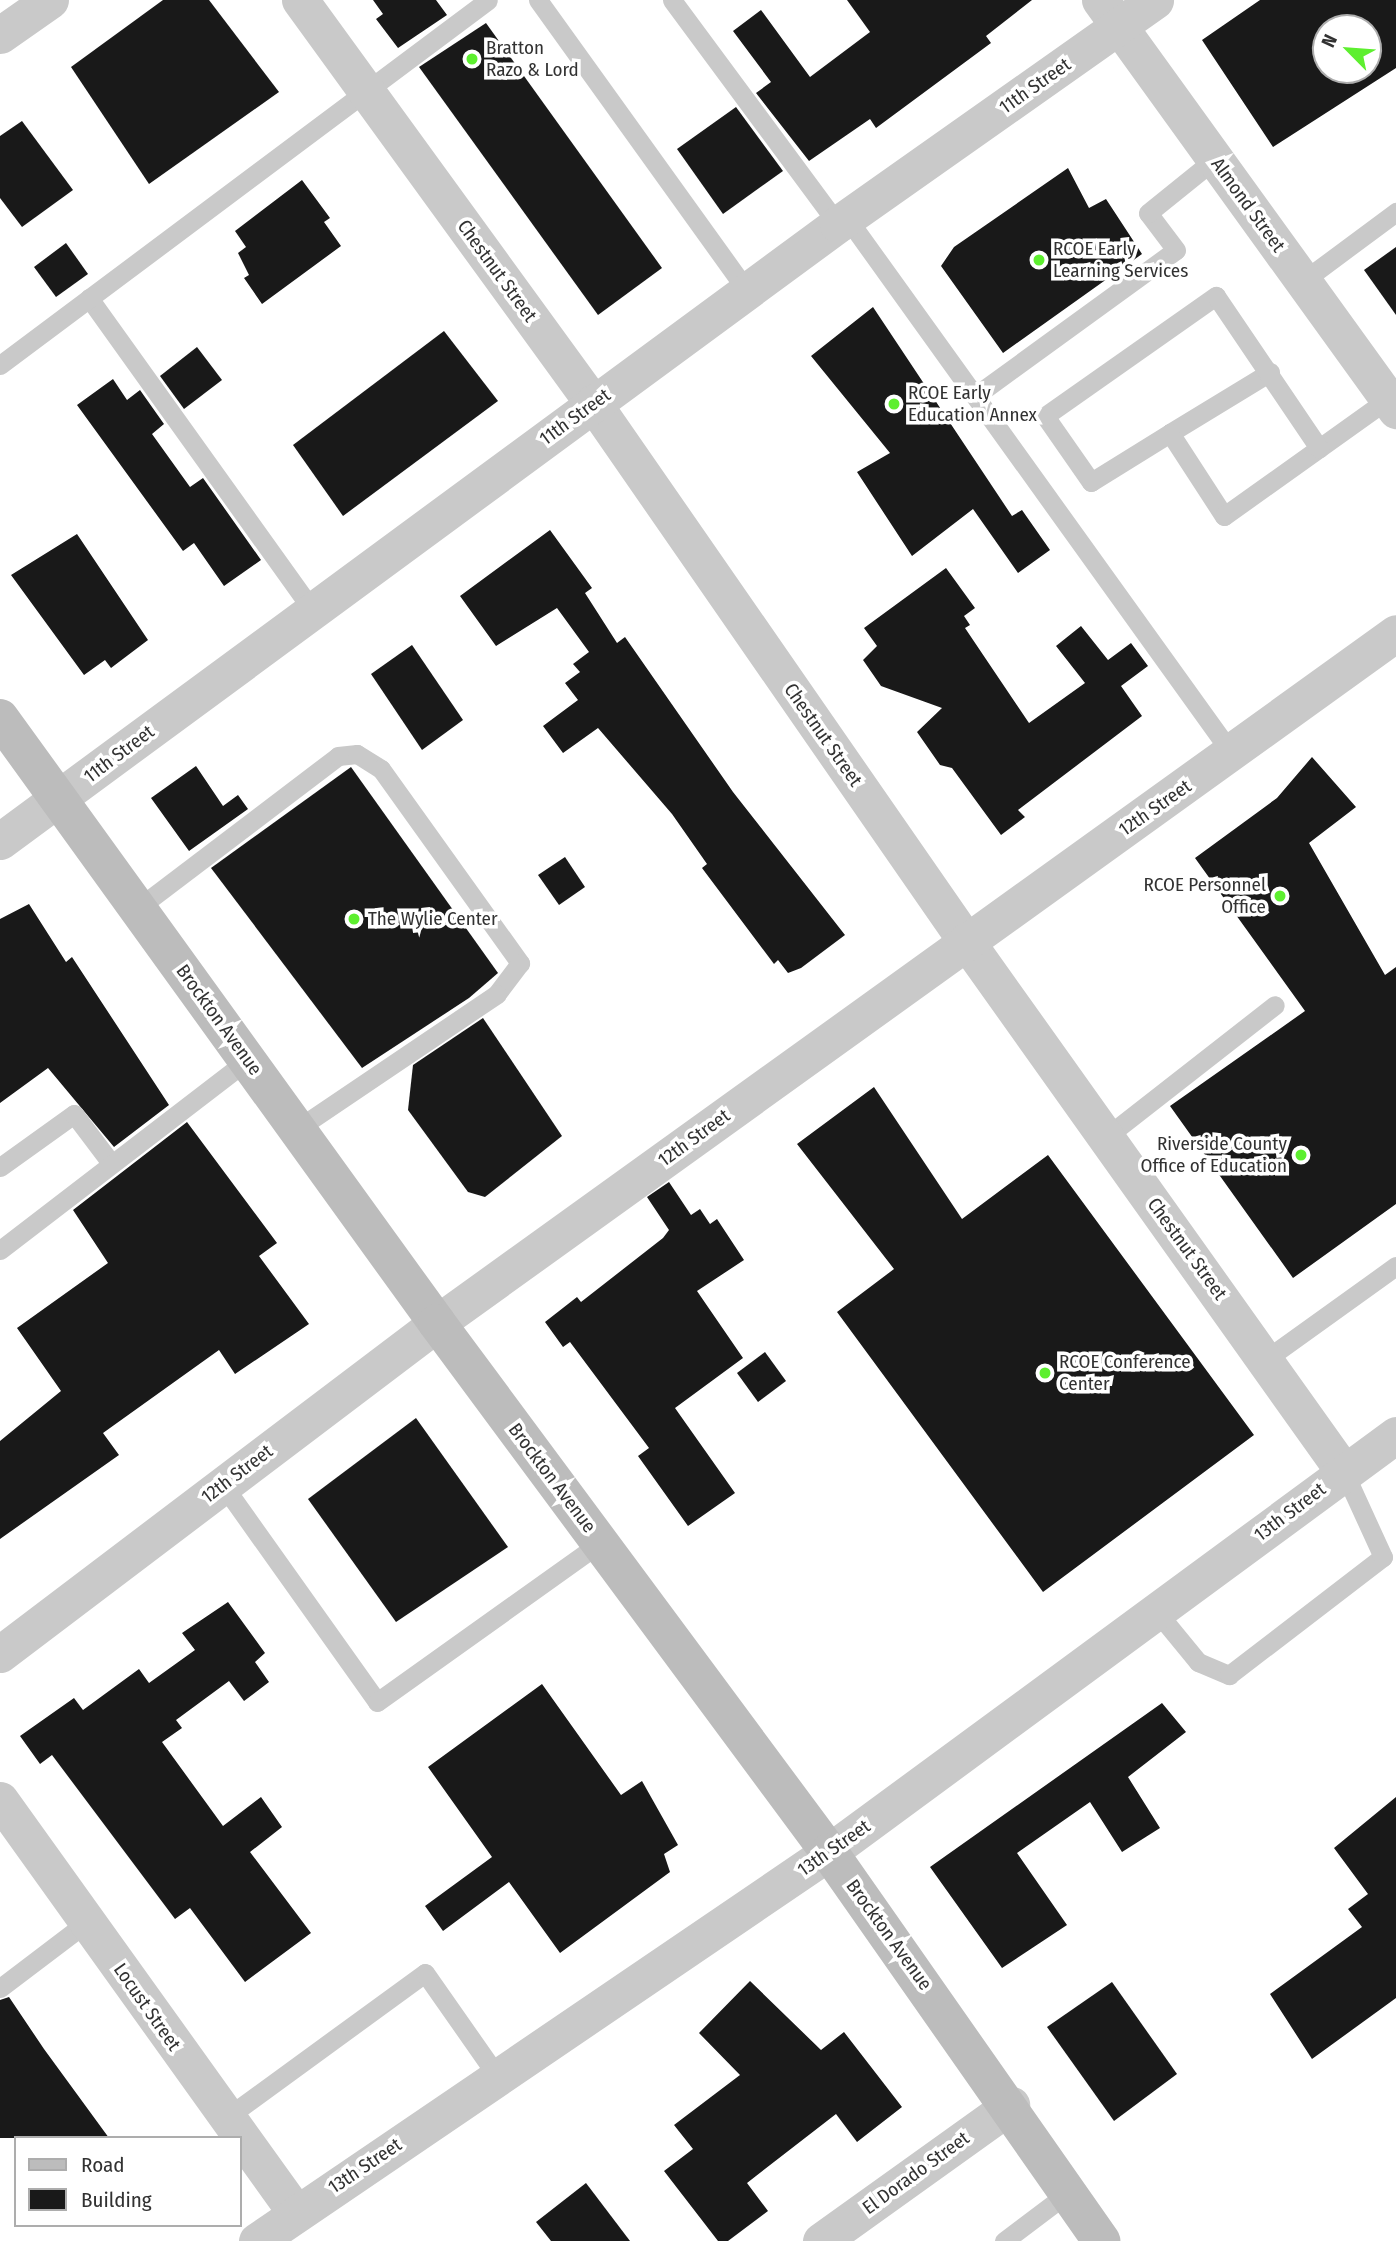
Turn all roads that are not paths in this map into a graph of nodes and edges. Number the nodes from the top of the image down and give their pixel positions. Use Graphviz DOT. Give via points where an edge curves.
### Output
graph roads {
  1 [pos="50,0"];
  2 [pos="300,0"];
  3 [pos="488,0"];
  4 [pos="538,0"];
  5 [pos="672,0"];
  6 [pos="1155,0"];
  7 [pos="1110,13"];
  8 [pos="0,35"];
  9 [pos="366,92"];
  10 [pos="1215,159"];
  11 [pos="1396,212"];
  12 [pos="842,221"];
  13 [pos="1303,281"];
  14 [pos="747,291"];
  15 [pos="89,298"];
  16 [pos="0,365"];
  17 [pos="1270,372"];
  18 [pos="975,396"];
  19 [pos="593,403"];
  20 [pos="1392,405"];
  21 [pos="1170,433"];
  22 [pos="1319,448"];
  23 [pos="313,611"];
  24 [pos="1396,633"];
  25 [pos="0,718"];
  26 [pos="1232,754"];
  27 [pos="59,798"];
  28 [pos="0,841"];
  29 [pos="138,908"];
  30 [pos="966,941"];
  31 [pos="1275,1005"];
  32 [pos="248,1060"];
  33 [pos="298,1129"];
  34 [pos="1106,1137"];
  35 [pos="111,1163"];
  36 [pos="0,1167"];
  37 [pos="0,1250"];
  38 [pos="1396,1266"];
  39 [pos="437,1323"];
  40 [pos="1265,1360"];
  41 [pos="1396,1435"];
  42 [pos="1344,1472"];
  43 [pos="223,1485"];
  44 [pos="600,1543"];
  45 [pos="1157,1612"];
  46 [pos="0,1654"];
  47 [pos="0,1800"];
  48 [pos="829,1852"];
  49 [pos="87,1922"];
  50 [pos="0,1988"];
  51 [pos="498,2076"];
  52 [pos="1011,2105"];
  53 [pos="226,2118"];
  54 [pos="239,2136"];
  55 [pos="242,2140"];
  56 [pos="1069,2192"];
  57 [pos="296,2213"];
  58 [pos="257,2241"];
  59 [pos="821,2241"];
  60 [pos="1004,2241"];
  61 [pos="1101,2241"];
  1 -- 8 [label="street"];
  2 -- 9 [label="street, Chestnut Street"];
  3 -- 9 [label="lane"];
  4 -- 14 [label="lane"];
  5 -- 12 [label="lane"];
  6 -- 7 [label="street, 11th Street"];
  7 -- 10 [label="street, Almond Street"];
  7 -- 12 [label="street, 11th Street"];
  9 -- 15 [label="lane"];
  9 -- 19 [label="street, Chestnut Street"];
  10 -- 13 [label="street, Almond Street"];
  10 -- 18 [label="lane" via="1148,213 1176,250"];
  11 -- 13 [label="lane"];
  12 -- 14 [label="street, 11th Street"];
  12 -- 18 [label="lane"];
  13 -- 20 [label="street, Almond Street"];
  14 -- 19 [label="street, 11th Street"];
  15 -- 16 [label="lane"];
  15 -- 23 [label="lane"];
  17 -- 21 [label="lane"];
  17 -- 21 [label="lane" via="1216,296 1045,416 1091,482"];
  17 -- 22 [label="lane"];
  18 -- 26 [label="lane"];
  19 -- 23 [label="street, 11th Street"];
  19 -- 30 [label="street, Chestnut Street"];
  20 -- 22 [label="lane"];
  21 -- 22 [label="lane" via="1224,516"];
  23 -- 27 [label="street, 11th Street"];
  24 -- 26 [label="street, 12th Street"];
  25 -- 27 [label="main road, Brockton Avenue"];
  26 -- 30 [label="street, 12th Street"];
  27 -- 28 [label="street, 11th Street"];
  27 -- 29 [label="main road, Brockton Avenue"];
  29 -- 32 [label="main road, Brockton Avenue"];
  29 -- 33 [label="lane" via="338,756 357,754 389,780 520,963 497,994"];
  30 -- 34 [label="street, Chestnut Street"];
  30 -- 39 [label="street, 12th Street"];
  31 -- 34 [label="lane"];
  32 -- 33 [label="main road, Brockton Avenue"];
  32 -- 35 [label="lane"];
  33 -- 39 [label="main road, Brockton Avenue"];
  34 -- 40 [label="street, Chestnut Street"];
  35 -- 36 [label="lane" via="74,1114"];
  35 -- 37 [label="lane"];
  38 -- 40 [label="lane"];
  39 -- 43 [label="street, 12th Street"];
  39 -- 44 [label="main road, Brockton Avenue"];
  40 -- 42 [label="street, Chestnut Street"];
  41 -- 42 [label="street, 13th Street"];
  42 -- 45 [label="street, 13th Street"];
  42 -- 45 [label="lane" via="1382,1558 1229,1675 1198,1662"];
  43 -- 44 [label="lane" via="377,1702"];
  43 -- 46 [label="street, 12th Street"];
  44 -- 48 [label="main road, Brockton Avenue"];
  45 -- 48 [label="street, 13th Street"];
  47 -- 49 [label="street, Locust Street"];
  48 -- 51 [label="street, 13th Street"];
  48 -- 52 [label="main road, Brockton Avenue"];
  49 -- 50 [label="lane"];
  49 -- 53 [label="street, Locust Street"];
  51 -- 53 [label="lane" via="425,1973"];
  51 -- 57 [label="street, 13th Street"];
  52 -- 56 [label="main road, Brockton Avenue"];
  52 -- 59 [label="street, El Dorado Street"];
  53 -- 54 [label="street, Locust Street"];
  55 -- 57 [label="street, Locust Street"];
  56 -- 60 [label="lane"];
  56 -- 61 [label="main road, Brockton Avenue"];
  57 -- 58 [label="street, 13th Street"];
}
